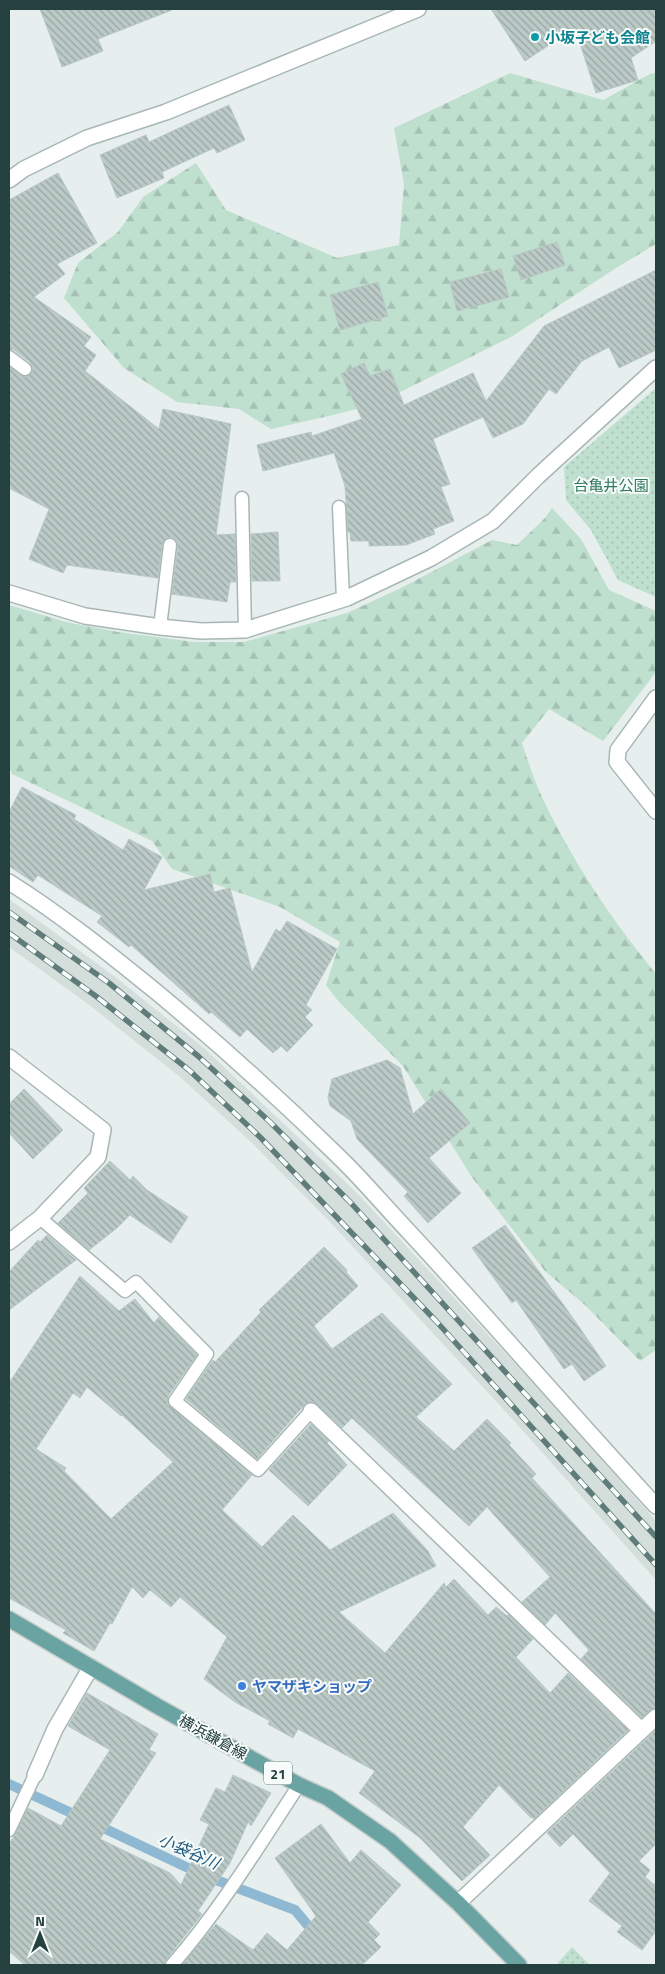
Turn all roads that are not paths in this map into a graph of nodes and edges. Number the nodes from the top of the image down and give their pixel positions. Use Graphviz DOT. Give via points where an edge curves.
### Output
graph roads {
  1 [pos="418,9"];
  2 [pos="9,180"];
  3 [pos="9,357"];
  4 [pos="656,368"];
  5 [pos="25,369"];
  6 [pos="242,498"];
  7 [pos="339,507"];
  8 [pos="170,545"];
  9 [pos="9,593"];
  10 [pos="343,599"];
  11 [pos="160,627"];
  12 [pos="245,630"];
  13 [pos="656,698"];
  14 [pos="656,811"];
  15 [pos="9,882"];
  16 [pos="9,1058"];
  17 [pos="40,1218"];
  18 [pos="9,1242"];
  19 [pos="311,1411"];
  20 [pos="656,1506"];
  21 [pos="9,1620"];
  22 [pos="90,1667"];
  23 [pos="656,1717"];
  24 [pos="641,1730"];
  25 [pos="35,1775"];
  26 [pos="299,1785"];
  27 [pos="9,1830"];
  28 [pos="458,1904"];
  29 [pos="172,1965"];
  30 [pos="520,1965"];
  1 -- 2 [label="street" via="166,112 87,138 24,169"];
  3 -- 5 [label="lane"];
  4 -- 10 [label="street" via="493,521 431,558"];
  6 -- 12 [label="lane"];
  7 -- 10 [label="lane"];
  8 -- 11 [label="lane"];
  9 -- 11 [label="street" via="85,616"];
  10 -- 12 [label="street"];
  11 -- 12 [label="street" via="201,631"];
  13 -- 14 [label="street" via="618,750 617,762"];
  15 -- 20 [label="street" via="115,958 188,1018 340,1158"];
  16 -- 17 [label="street" via="103,1130 98,1157"];
  17 -- 18 [label="street"];
  17 -- 19 [label="lane" via="125,1291 136,1282 207,1354 175,1401 258,1470"];
  19 -- 24 [label="street"];
  21 -- 22 [label="main road, 横浜鎌倉線 / 21"];
  22 -- 25 [label="street" via="55,1729"];
  22 -- 26 [label="main road, 横浜鎌倉線 / 21"];
  23 -- 24 [label="street"];
  24 -- 28 [label="street"];
  25 -- 27 [label="lane"];
  26 -- 28 [label="main road, 横浜鎌倉線 / 21" via="328,1798 390,1840"];
  26 -- 29 [label="lane" via="224,1898"];
  28 -- 30 [label="main road, 横浜鎌倉線 / 21"];
}
